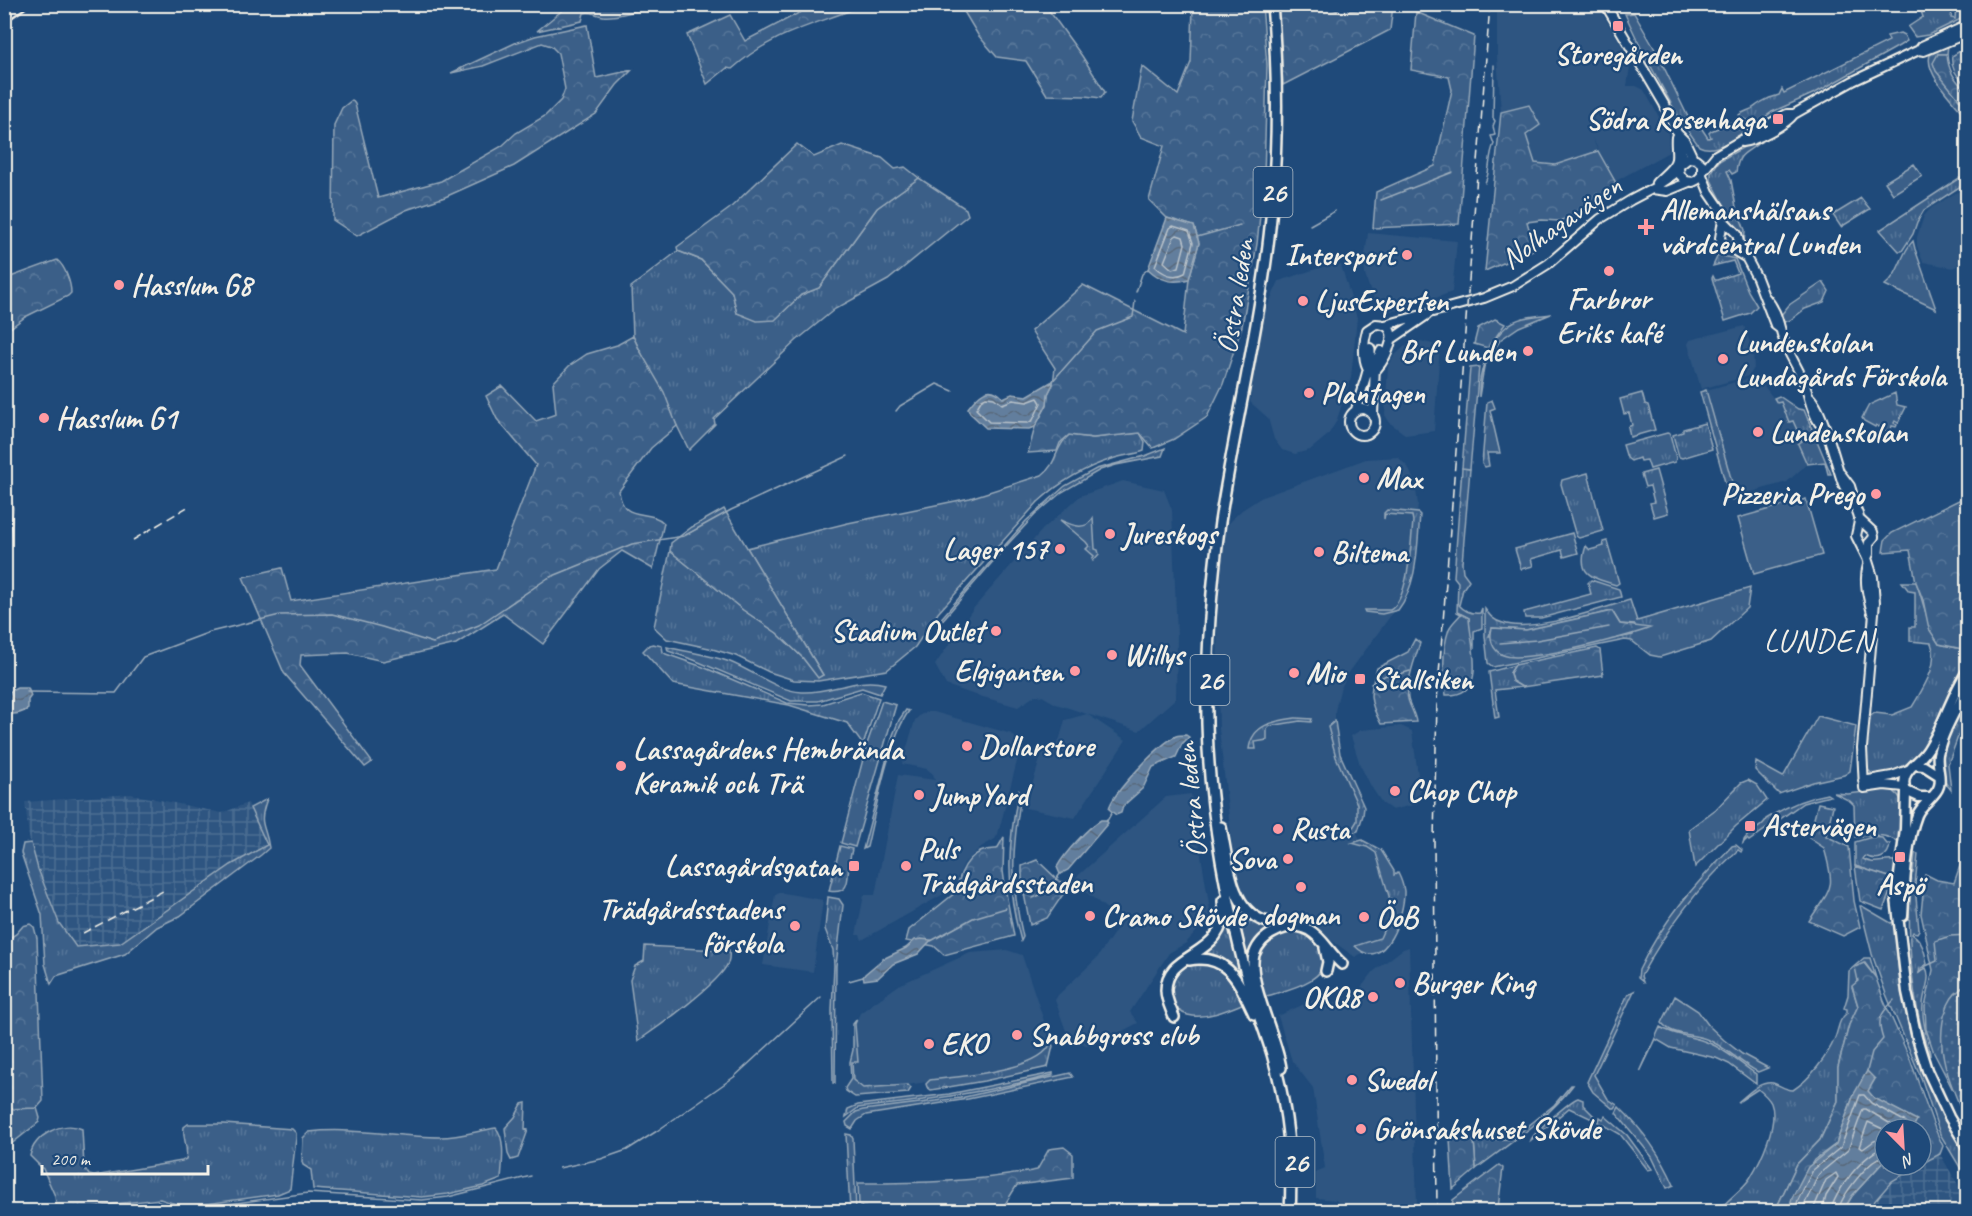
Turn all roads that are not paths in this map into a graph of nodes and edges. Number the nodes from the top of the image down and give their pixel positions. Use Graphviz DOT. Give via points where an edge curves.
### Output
graph roads {
  1 [pos="21,4"];
  2 [pos="1272,4"];
  3 [pos="1605,4"];
  4 [pos="4,16"];
  5 [pos="1968,25"];
  6 [pos="1968,33"];
  7 [pos="1919,50"];
  8 [pos="1677,133"];
  9 [pos="1716,155"];
  10 [pos="1694,158"];
  11 [pos="1680,166"];
  12 [pos="1703,173"];
  13 [pos="1689,182"];
  14 [pos="1652,189"];
  15 [pos="1709,192"];
  16 [pos="1723,220"];
  17 [pos="1733,230"];
  18 [pos="1722,233"];
  19 [pos="1738,240"];
  20 [pos="1730,247"];
  21 [pos="1746,258"];
  22 [pos="1428,314"];
  23 [pos="1385,325"];
  24 [pos="1365,338"];
  25 [pos="1391,342"];
  26 [pos="1370,348"];
  27 [pos="1381,351"];
  28 [pos="1367,367"];
  29 [pos="1376,370"];
  30 [pos="1247,379"];
  31 [pos="1356,410"];
  32 [pos="1374,415"];
  33 [pos="1863,527"];
  34 [pos="1865,543"];
  35 [pos="1968,670"];
  36 [pos="1968,686"];
  37 [pos="1911,767"];
  38 [pos="1938,776"];
  39 [pos="1864,784"];
  40 [pos="1905,789"];
  41 [pos="1931,797"];
  42 [pos="1218,812"];
  43 [pos="1219,850"];
  44 [pos="1293,925"];
  45 [pos="1901,932"];
  46 [pos="1325,945"];
  47 [pos="1183,961"];
  48 [pos="1342,964"];
  49 [pos="1326,971"];
  50 [pos="1174,1017"];
  51 [pos="1281,1078"];
  52 [pos="1968,1149"];
  53 [pos="1292,1212"];
  1 -- 4 [label="main road"];
  2 -- 30 [label="main road, Östra leden / 26" via="1278,105 1274,178"];
  3 -- 8 [label="street"];
  5 -- 7 [label="street"];
  6 -- 7 [label="street"];
  7 -- 9 [label="street" via="1794,114 1778,118"];
  8 -- 10 [label="street"];
  8 -- 11 [label="street"];
  8 -- 14 [label="street, Nolhagavägen" via="1674,165"];
  9 -- 10 [label="street"];
  9 -- 12 [label="street"];
  10 -- 11 [label="street" via="1685,159"];
  10 -- 12 [label="street" via="1702,164"];
  11 -- 13 [label="street" via="1680,175"];
  11 -- 14 [label="street, Nolhagavägen"];
  12 -- 13 [label="street"];
  12 -- 15 [label="street"];
  13 -- 14 [label="street, Nolhagavägen"];
  13 -- 15 [label="street"];
  14 -- 22 [label="street, Nolhagavägen" via="1600,219 1548,264 1513,286"];
  15 -- 16 [label="street"];
  16 -- 17 [label="street"];
  16 -- 18 [label="street"];
  17 -- 18 [label="street"];
  17 -- 19 [label="street"];
  18 -- 20 [label="street" via="1722,243"];
  19 -- 20 [label="street"];
  19 -- 21 [label="street"];
  20 -- 21 [label="street"];
  21 -- 33 [label="street" via="1774,309 1840,474 1851,488"];
  22 -- 23 [label="street, Nolhagavägen"];
  22 -- 25 [label="street, Nolhagavägen"];
  23 -- 24 [label="street" via="1372,325"];
  23 -- 25 [label="street" via="1391,331"];
  24 -- 26 [label="street"];
  24 -- 28 [label="street"];
  25 -- 27 [label="street"];
  25 -- 29 [label="street, Nolhagavägen"];
  26 -- 27 [label="street"];
  26 -- 28 [label="street"];
  27 -- 29 [label="street, Nolhagavägen"];
  28 -- 31 [label="street"];
  29 -- 32 [label="street, Nolhagavägen"];
  30 -- 42 [label="main road, Östra leden / 26" via="1218,552 1212,619 1211,726"];
  30 -- 43 [label="main road, Östra leden / 26" via="1221,521 1210,619 1207,726"];
  31 -- 32 [label="street" via="1364,409"];
  31 -- 32 [label="street" via="1348,423 1359,435 1372,431"];
  33 -- 34 [label="street" via="1856,536"];
  33 -- 34 [label="street" via="1872,529 1874,534"];
  34 -- 39 [label="street" via="1872,615 1862,748"];
  35 -- 37 [label="main road" via="1930,747"];
  36 -- 38 [label="main road" via="1939,749"];
  37 -- 38 [label="main road" via="1928,767"];
  37 -- 39 [label="street"];
  37 -- 40 [label="main road" via="1904,779"];
  38 -- 41 [label="main road" via="1938,788"];
  39 -- 40 [label="street"];
  40 -- 41 [label="main road" via="1919,797"];
  40 -- 45 [label="main road" via="1905,828 1896,898"];
  41 -- 45 [label="main road" via="1921,806 1915,822"];
  42 -- 44 [label="main road" via="1234,885 1245,909 1265,921"];
  42 -- 51 [label="main road, Östra leden / 26" via="1229,889"];
  43 -- 47 [label="main road" via="1225,914 1222,926 1209,945"];
  43 -- 51 [label="main road, Östra leden / 26" via="1248,981"];
  44 -- 46 [label="main road" via="1308,930"];
  44 -- 51 [label="main road" via="1269,934 1254,956 1255,976 1280,1056"];
  45 -- 52 [label="main road" via="1907,992 1921,1053"];
  46 -- 48 [label="main road"];
  46 -- 49 [label="main road"];
  47 -- 50 [label="main road" via="1166,988"];
  47 -- 51 [label="main road" via="1212,959 1233,976 1257,1019"];
  51 -- 53 [label="main road, Östra leden / 26" via="1294,1146 1296,1186"];
}
